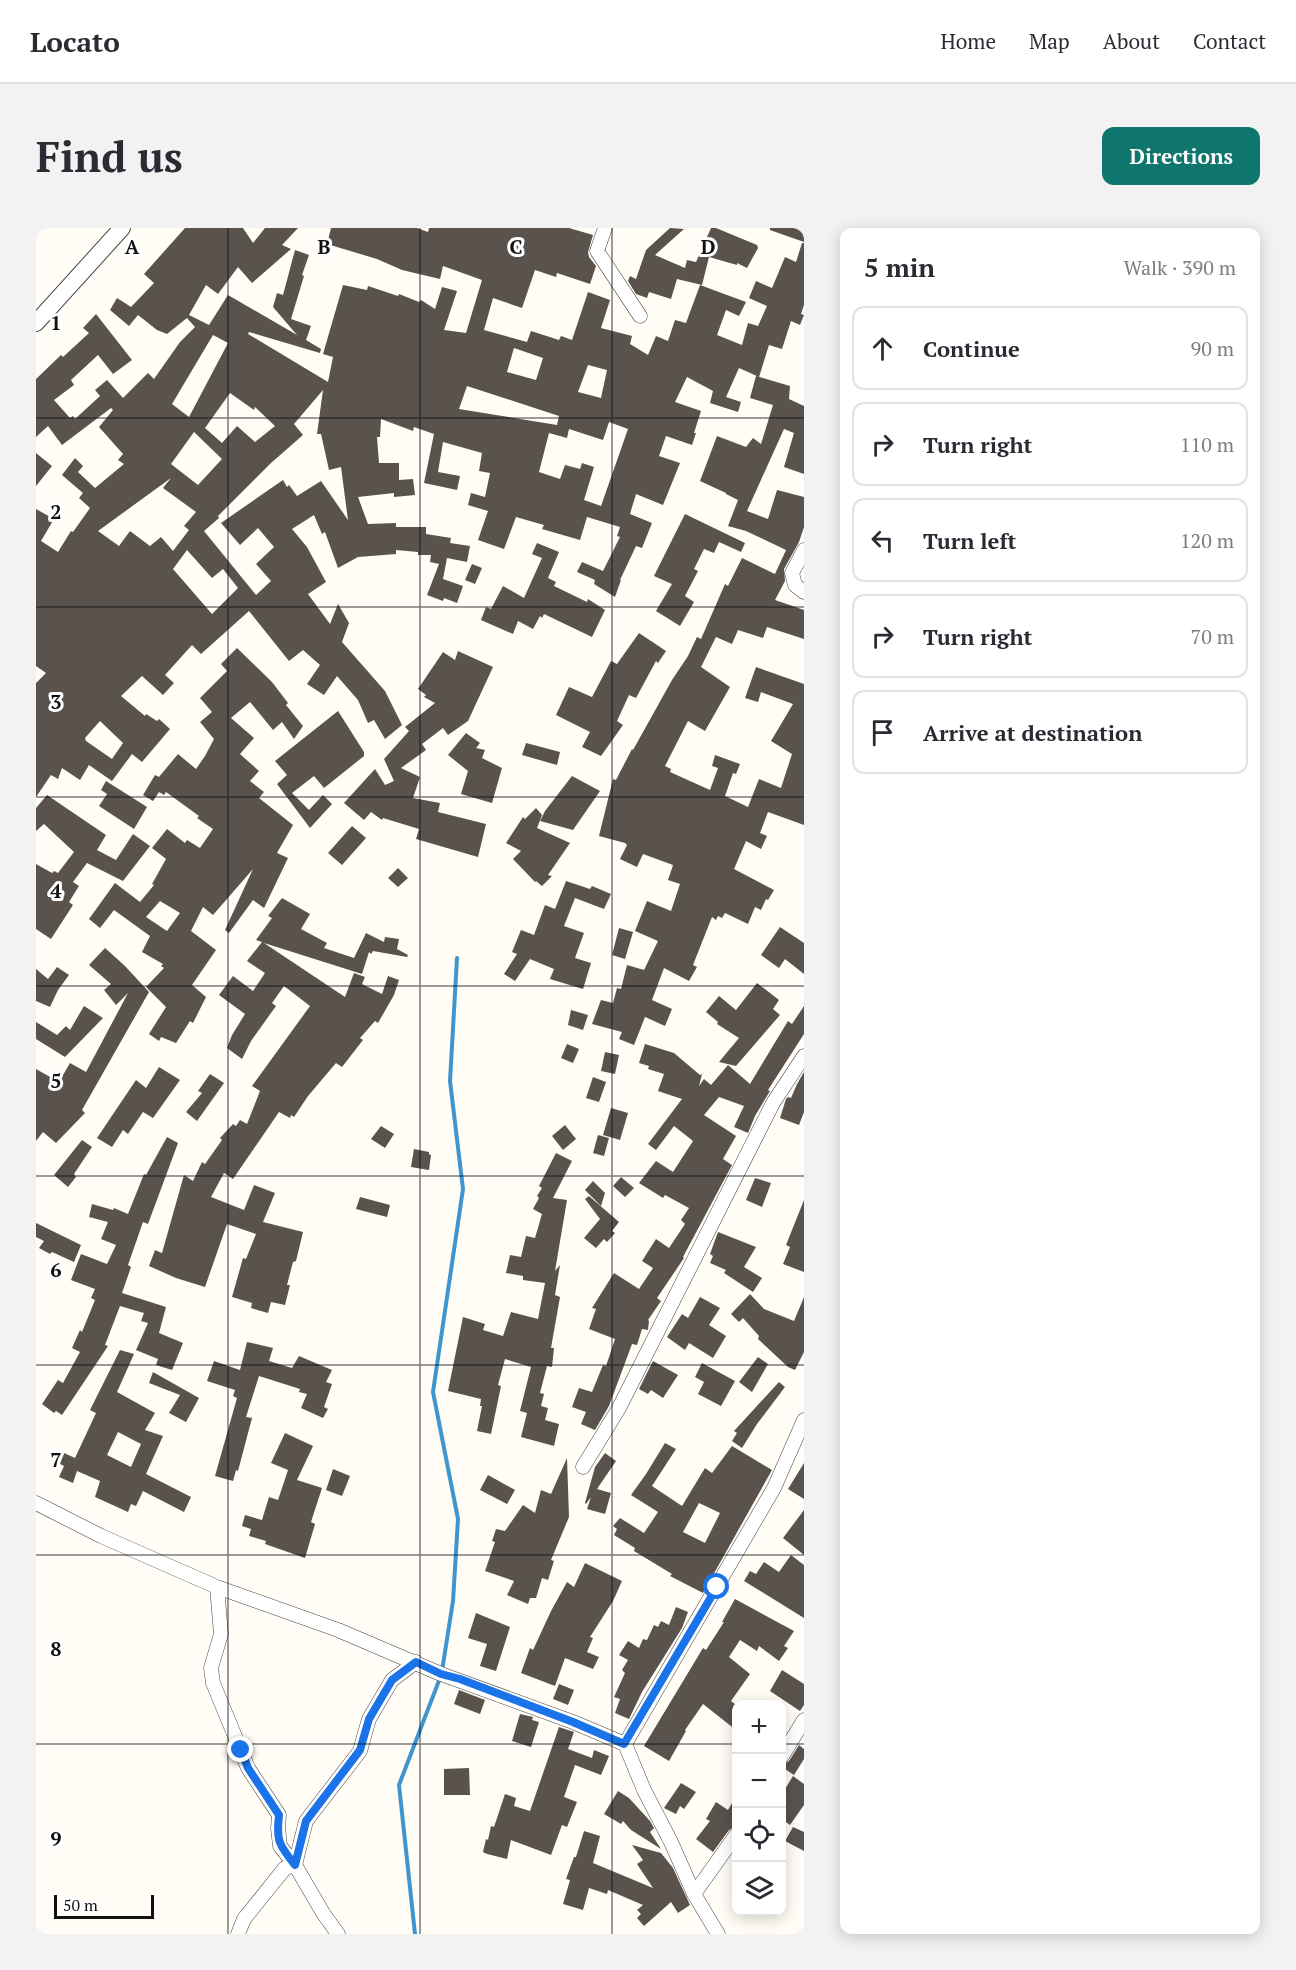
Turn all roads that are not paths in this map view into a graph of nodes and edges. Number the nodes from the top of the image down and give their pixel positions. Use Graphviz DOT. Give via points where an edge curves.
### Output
graph roads {
  1 [pos="122,228"];
  2 [pos="605,228"];
  3 [pos="640,316"];
  4 [pos="36,322"];
  5 [pos="804,550"];
  6 [pos="804,592"];
  7 [pos="804,1056"];
  8 [pos="804,1420"];
  9 [pos="583,1467"];
  10 [pos="36,1503"];
  11 [pos="217,1587"];
  12 [pos="416,1662"];
  13 [pos="804,1720"];
  14 [pos="624,1744"];
  15 [pos="783,1754"];
  16 [pos="732,1841"];
  17 [pos="295,1865"];
  18 [pos="694,1894"];
  19 [pos="238,1934"];
  20 [pos="339,1934"];
  21 [pos="718,1934"];
  1 -- 4 [label="street"];
  2 -- 3 [label="street" via="597,251"];
  5 -- 6 [label="street" via="792,573 795,585"];
  7 -- 9 [label="street" via="773,1103 619,1408"];
  8 -- 14 [label="street" via="774,1488"];
  10 -- 11 [label="street"];
  11 -- 12 [label="street"];
  11 -- 17 [label="street" via="221,1634 211,1668 213,1683 248,1768 279,1815 280,1846"];
  12 -- 14 [label="street"];
  12 -- 17 [label="street" via="392,1680 369,1719 360,1750 306,1821"];
  13 -- 15 [label="street"];
  14 -- 18 [label="street"];
  16 -- 18 [label="street"];
  17 -- 19 [label="street" via="285,1868 244,1919"];
  17 -- 20 [label="street"];
  18 -- 21 [label="street"];
}
